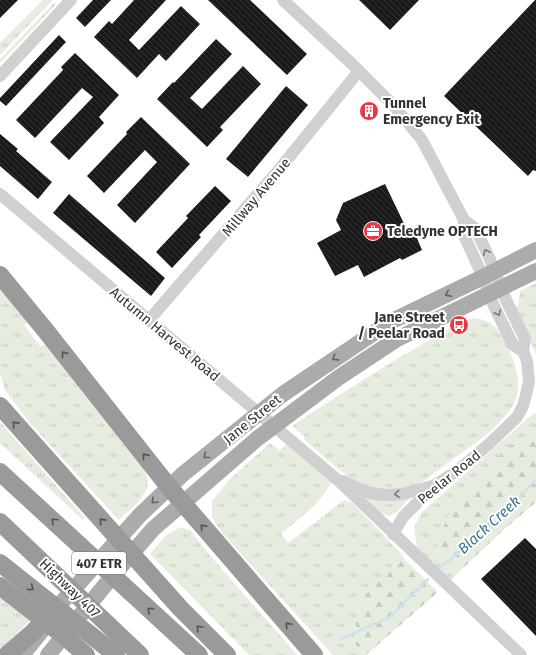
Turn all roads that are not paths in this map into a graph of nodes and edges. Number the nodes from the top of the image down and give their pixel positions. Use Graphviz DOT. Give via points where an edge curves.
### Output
graph roads {
  1 [pos="71,0"];
  2 [pos="283,0"];
  3 [pos="359,71"];
  4 [pos="0,76"];
  5 [pos="0,194"];
  6 [pos="536,250"];
  7 [pos="536,270"];
  8 [pos="489,274"];
  9 [pos="0,275"];
  10 [pos="496,291"];
  11 [pos="149,320"];
  12 [pos="0,406"];
  13 [pos="0,472"];
  14 [pos="329,473"];
  15 [pos="435,485"];
  16 [pos="169,487"];
  17 [pos="183,502"];
  18 [pos="0,522"];
  19 [pos="394,534"];
  20 [pos="0,564"];
  21 [pos="0,586"];
  22 [pos="54,611"];
  23 [pos="33,636"];
  24 [pos="50,652"];
  25 [pos="7,655"];
  26 [pos="22,655"];
  27 [pos="86,655"];
  28 [pos="116,655"];
  29 [pos="140,655"];
  30 [pos="199,655"];
  31 [pos="227,655"];
  32 [pos="314,655"];
  33 [pos="521,655"];
  1 -- 4 [label="street"];
  2 -- 3 [label="street"];
  3 -- 8 [label="street, Peelar Road" via="394,106 422,140 464,220 463,233"];
  3 -- 11 [label="street, Millway Avenue" via="277,172"];
  5 -- 11 [label="street, Autumn Harvest Road"];
  6 -- 8 [label="main road, Jane Street"];
  7 -- 10 [label="main road, Jane Street"];
  8 -- 10 [label="street, Peelar Road"];
  8 -- 16 [label="main road, Jane Street, one-way" via="390,322 327,363 247,422"];
  16 -- 9 [label="highway, one-way"];
  10 -- 15 [label="street, Peelar Road" via="494,306 513,344 523,351 527,361 529,381 523,406 517,416 489,444 457,471"];
  10 -- 17 [label="main road, Jane Street" via="397,339 338,378 258,438"];
  11 -- 14 [label="street, Autumn Harvest Road"];
  31 -- 12 [label="highway, one-way" via="180,608"];
  30 -- 13 [label="highway, 407 ETR, one-way"];
  15 -- 14 [label="street, one-way" via="397,495 383,495 366,492"];
  14 -- 19 [label="street"];
  15 -- 19 [label="street, Peelar Road" via="403,517"];
  16 -- 17 [label="highway"];
  16 -- 22 [label="main road, Jane Street, one-way" via="140,515"];
  17 -- 24 [label="main road, Jane Street" via="153,529"];
  32 -- 17 [label="highway, one-way"];
  18 -- 29 [label="highway, Highway 407 / 407 ETR"];
  19 -- 33 [label="street"];
  20 -- 28 [label="highway, one-way"];
  21 -- 27 [label="highway"];
  22 -- 23 [label="highway"];
  23 -- 25 [label="highway"];
  23 -- 26 [label="main road"];
}
